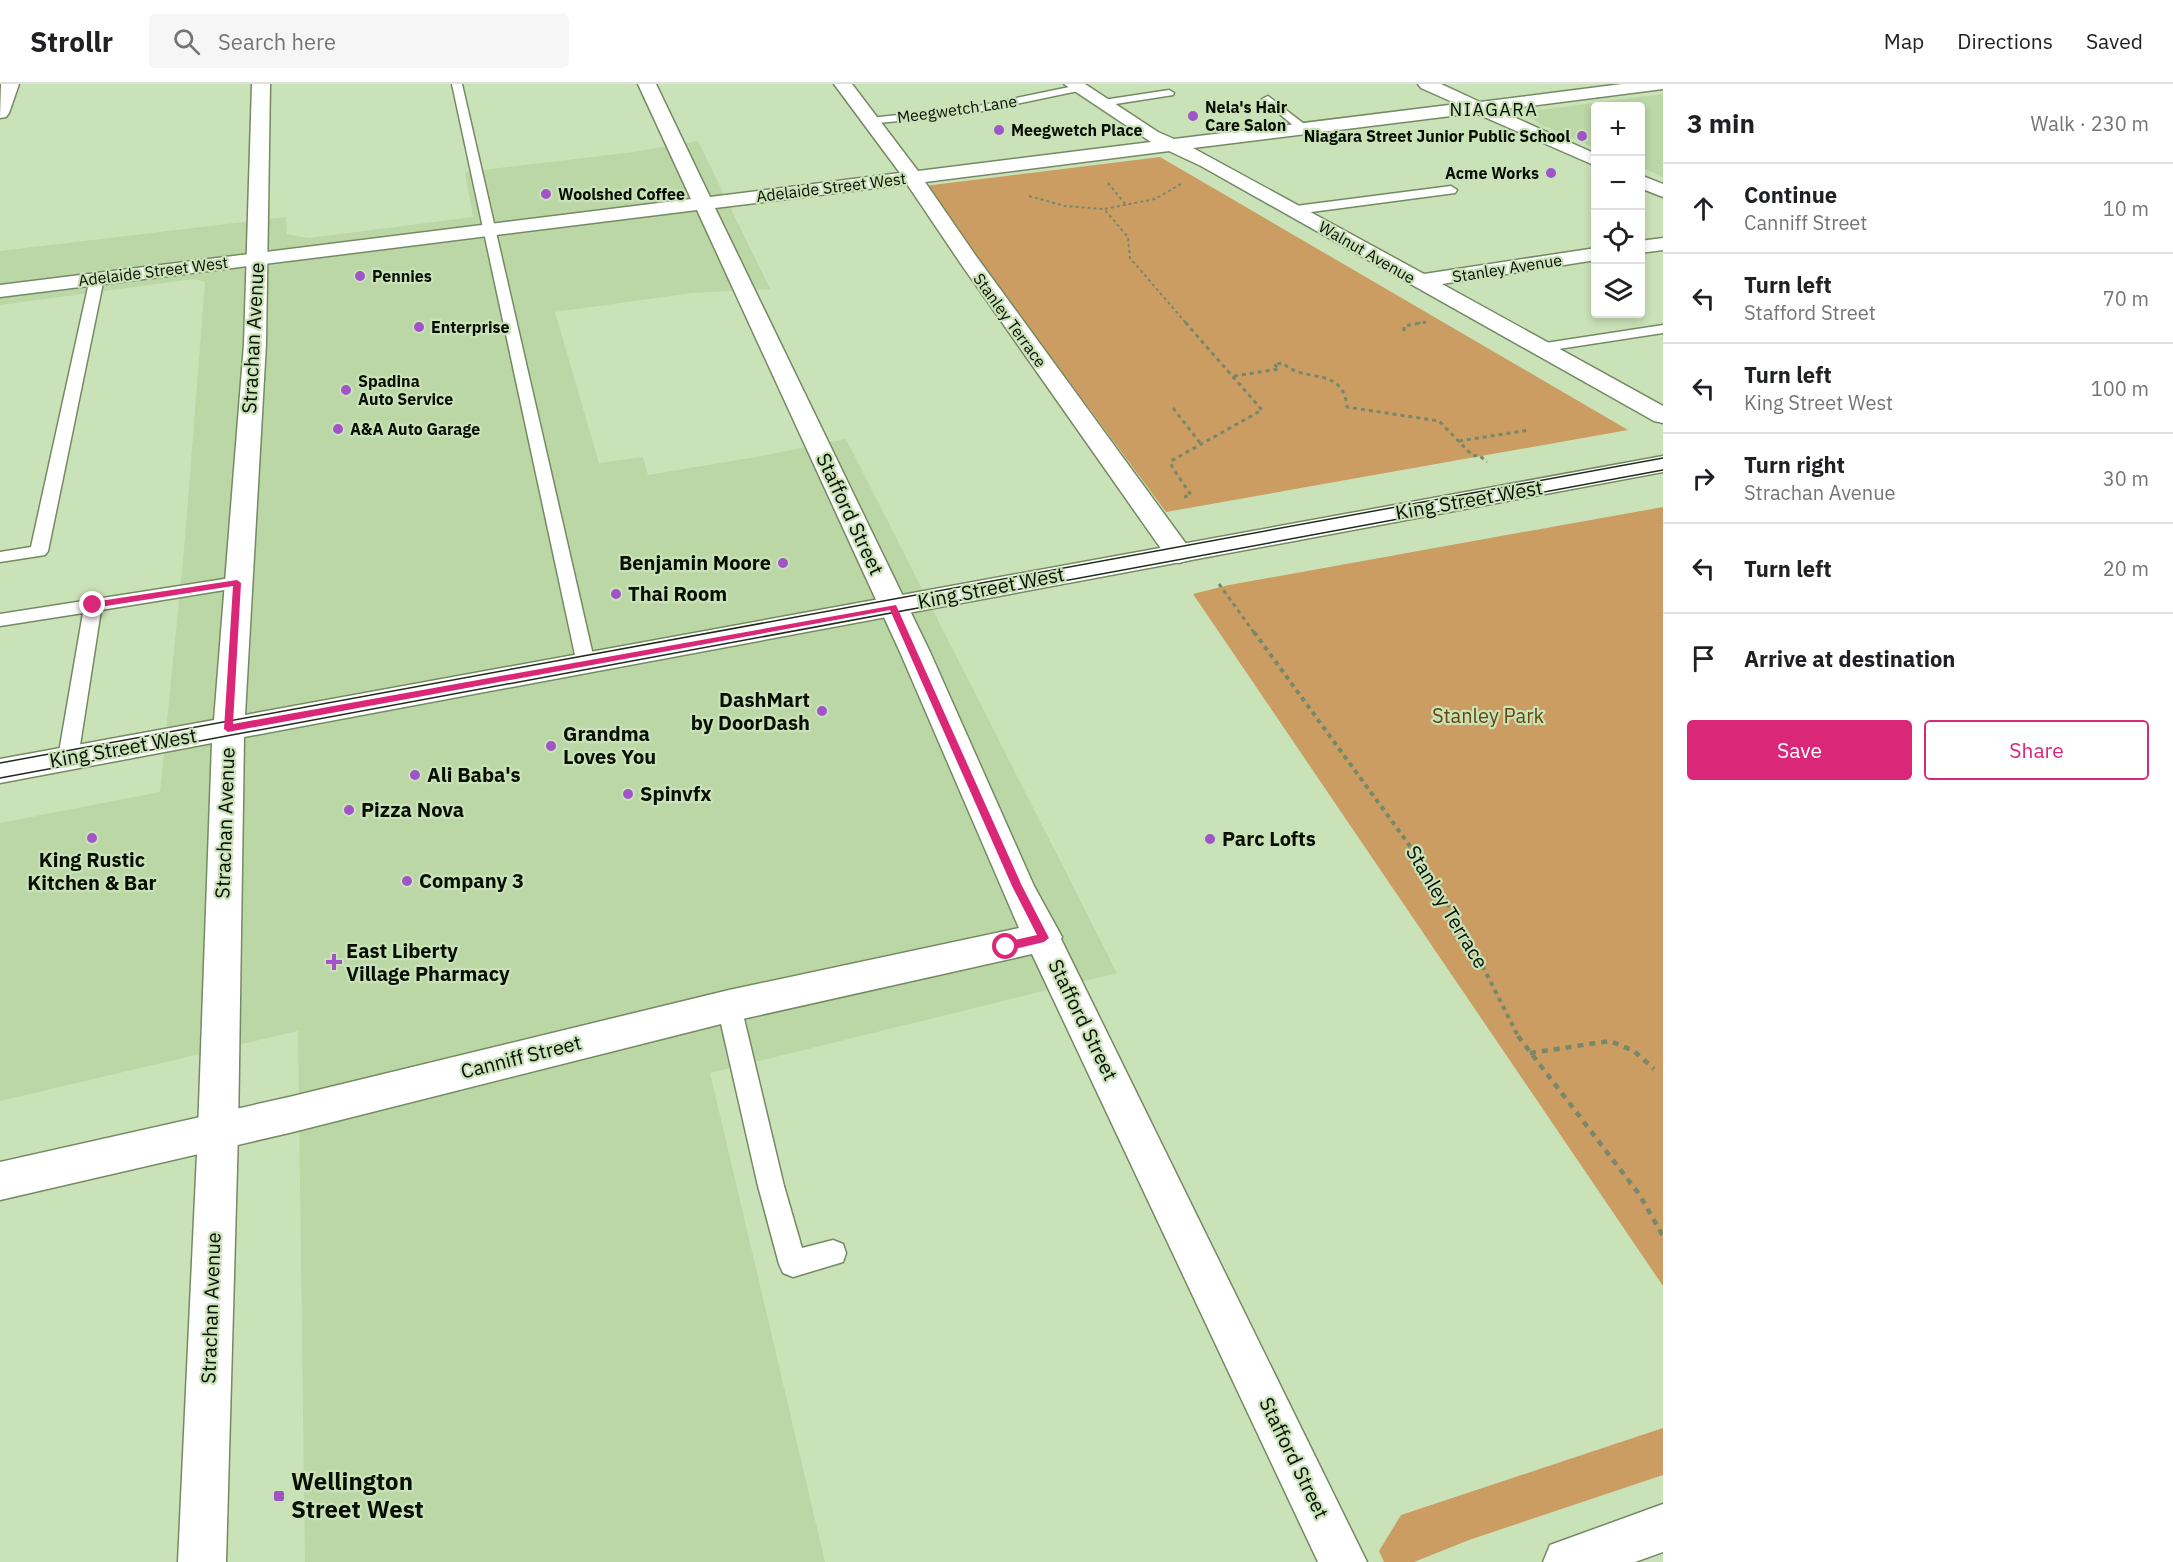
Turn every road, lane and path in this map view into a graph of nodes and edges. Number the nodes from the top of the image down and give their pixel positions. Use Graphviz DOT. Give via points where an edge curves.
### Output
graph roads {
  1 [pos="10,84"];
  2 [pos="261,84"];
  3 [pos="457,84"];
  4 [pos="647,84"];
  5 [pos="843,84"];
  6 [pos="1427,84"];
  7 [pos="1663,84"];
  8 [pos="1076,86"];
  9 [pos="1169,93"];
  10 [pos="1268,99"];
  11 [pos="1103,103"];
  12 [pos="1477,107"];
  13 [pos="0,113"];
  14 [pos="870,121"];
  15 [pos="1304,129"];
  16 [pos="1174,146"];
  17 [pos="1591,159"];
  18 [pos="912,177"];
  19 [pos="1106,180"];
  20 [pos="1182,183"];
  21 [pos="1645,183"];
  22 [pos="1451,190"];
  23 [pos="1663,191"];
  24 [pos="1024,194"];
  25 [pos="702,203"];
  26 [pos="1126,206"];
  27 [pos="1104,209"];
  28 [pos="1296,210"];
  29 [pos="490,229"];
  30 [pos="1663,244"];
  31 [pos="1645,246"];
  32 [pos="1591,255"];
  33 [pos="256,258"];
  34 [pos="96,278"];
  35 [pos="1418,281"];
  36 [pos="0,291"];
  37 [pos="1663,329"];
  38 [pos="1539,348"];
  39 [pos="1234,376"];
  40 [pos="1173,408"];
  41 [pos="1663,416"];
  42 [pos="1529,430"];
  43 [pos="1458,441"];
  44 [pos="1201,444"];
  45 [pos="1487,463"];
  46 [pos="1663,464"];
  47 [pos="1187,506"];
  48 [pos="1179,554"];
  49 [pos="0,557"];
  50 [pos="237,583"];
  51 [pos="1219,584"];
  52 [pos="93,605"];
  53 [pos="893,607"];
  54 [pos="0,620"];
  55 [pos="586,663"];
  56 [pos="228,729"];
  57 [pos="68,758"];
  58 [pos="0,771"];
  59 [pos="1044,938"];
  60 [pos="729,1006"];
  61 [pos="1530,1053"];
  62 [pos="1654,1069"];
  63 [pos="218,1132"];
  64 [pos="0,1181"];
  65 [pos="1663,1236"];
  66 [pos="833,1253"];
  67 [pos="1663,1528"];
  68 [pos="202,1562"];
  69 [pos="1343,1562"];
  70 [pos="1567,1562"];
  1 -- 13 [label="street"];
  2 -- 33 [label="street, Strachan Avenue"];
  3 -- 29 [label="lane"];
  4 -- 25 [label="street, Stafford Street"];
  5 -- 14 [label="street, Stanley Terrace"];
  6 -- 12 [label="street"];
  7 -- 12 [label="street, Adelaide Street West"];
  8 -- 11 [label="street, Walnut Avenue"];
  8 -- 14 [label="lane, Meegwetch Lane" via="973,110"];
  9 -- 11 [label="lane"];
  10 -- 15 [label="lane"];
  11 -- 16 [label="street, Walnut Avenue"];
  12 -- 15 [label="street, Adelaide Street West"];
  12 -- 17 [label="street"];
  14 -- 18 [label="street, Stanley Terrace"];
  15 -- 16 [label="street, Adelaide Street West"];
  16 -- 18 [label="street, Adelaide Street West"];
  16 -- 28 [label="street, Walnut Avenue"];
  18 -- 25 [label="street, Adelaide Street West"];
  18 -- 48 [label="street, Stanley Terrace"];
  19 -- 26 [label="path"];
  20 -- 26 [label="path" via="1174,191 1150,201"];
  21 -- 23 [label="street"];
  22 -- 28 [label="lane"];
  24 -- 27 [label="path" via="1060,205"];
  25 -- 29 [label="street, Adelaide Street West"];
  25 -- 53 [label="street, Stafford Street"];
  26 -- 27 [label="path"];
  27 -- 39 [label="path" via="1128,237 1130,258 1136,266"];
  28 -- 35 [label="street, Walnut Avenue"];
  29 -- 33 [label="street, Adelaide Street West"];
  29 -- 55 [label="lane"];
  30 -- 31 [label="street"];
  32 -- 35 [label="street, Stanley Avenue"];
  33 -- 34 [label="street, Adelaide Street West"];
  33 -- 50 [label="street, Strachan Avenue" via="255,344"];
  34 -- 36 [label="street, Adelaide Street West"];
  34 -- 49 [label="lane" via="39,551"];
  35 -- 38 [label="street, Walnut Avenue"];
  37 -- 38 [label="lane"];
  38 -- 41 [label="street, Walnut Avenue"];
  39 -- 43 [label="path" via="1279,369 1274,364 1283,363 1291,371 1330,379 1342,387 1348,396 1347,407 1439,422"];
  39 -- 44 [label="path" via="1262,410"];
  40 -- 44 [label="path"];
  42 -- 43 [label="path"];
  43 -- 45 [label="path"];
  44 -- 47 [label="path" via="1171,461 1191,495 1181,498"];
  46 -- 48 [label="street, King Street West"];
  48 -- 53 [label="street, King Street West"];
  50 -- 52 [label="lane"];
  50 -- 56 [label="street, Strachan Avenue"];
  51 -- 61 [label="path, Stanley Terrace" via="1410,846 1465,931"];
  52 -- 54 [label="lane"];
  52 -- 57 [label="lane"];
  53 -- 55 [label="street, King Street West"];
  53 -- 59 [label="street, Stafford Street"];
  55 -- 56 [label="street, King Street West"];
  56 -- 57 [label="street, King Street West"];
  56 -- 63 [label="street, Strachan Avenue"];
  57 -- 58 [label="street, King Street West"];
  59 -- 60 [label="street, Canniff Street"];
  59 -- 69 [label="street, Stafford Street"];
  60 -- 63 [label="street, Canniff Street"];
  60 -- 66 [label="lane" via="793,1264"];
  61 -- 62 [label="path" via="1610,1041 1638,1052"];
  61 -- 65 [label="path, Stanley Terrace" via="1640,1194"];
  63 -- 64 [label="street, Canniff Street"];
  63 -- 68 [label="street, Strachan Avenue"];
  67 -- 70 [label="street"];
}
